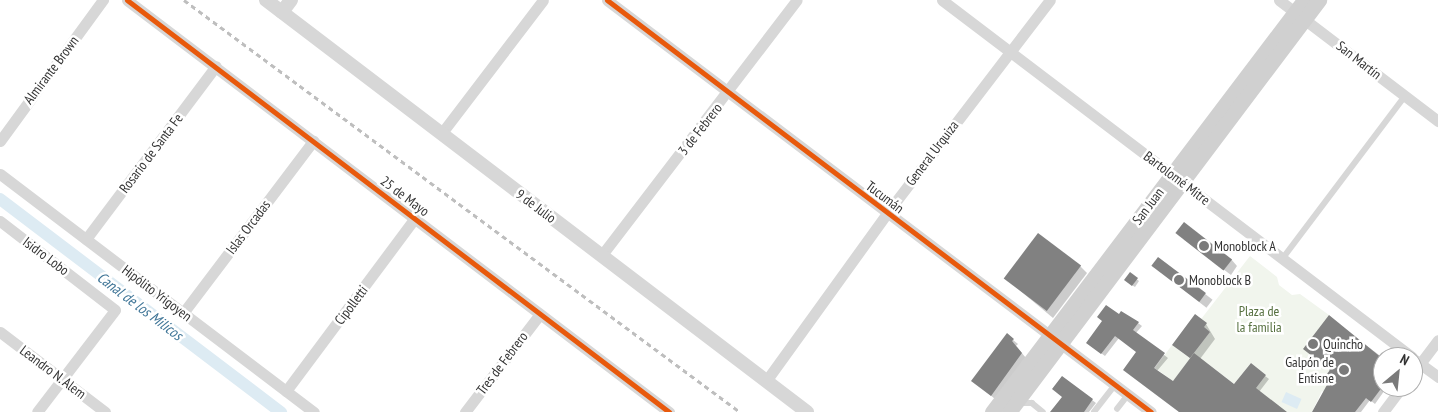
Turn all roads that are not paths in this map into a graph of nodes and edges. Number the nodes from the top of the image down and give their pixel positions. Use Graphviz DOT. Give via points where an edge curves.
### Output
graph roads {
  1 [pos="103,0"];
  2 [pos="127,0"];
  3 [pos="266,0"];
  4 [pos="291,0"];
  5 [pos="543,0"];
  6 [pos="607,0"];
  7 [pos="797,0"];
  8 [pos="942,0"];
  9 [pos="1050,0"];
  10 [pos="1279,0"];
  11 [pos="1319,0"];
  12 [pos="1301,10"];
  13 [pos="282,12"];
  14 [pos="1010,51"];
  15 [pos="216,66"];
  16 [pos="729,92"];
  17 [pos="1405,96"];
  18 [pos="1438,121"];
  19 [pos="441,134"];
  20 [pos="313,140"];
  21 [pos="0,142"];
  22 [pos="0,174"];
  23 [pos="1178,178"];
  24 [pos="887,213"];
  25 [pos="415,218"];
  26 [pos="0,221"];
  27 [pos="86,239"];
  28 [pos="601,256"];
  29 [pos="1283,258"];
  30 [pos="184,313"];
  31 [pos="540,314"];
  32 [pos="0,332"];
  33 [pos="1056,340"];
  34 [pos="1438,340"];
  35 [pos="1394,347"];
  36 [pos="1423,354"];
  37 [pos="1423,368"];
  38 [pos="1438,377"];
  39 [pos="62,380"];
  40 [pos="766,381"];
  41 [pos="1115,385"];
  42 [pos="286,391"];
  43 [pos="1128,395"];
  44 [pos="1394,397"];
  45 [pos="1012,408"];
  46 [pos="1117,409"];
  47 [pos="37,412"];
  48 [pos="105,412"];
  49 [pos="314,412"];
  50 [pos="465,412"];
  51 [pos="669,412"];
  52 [pos="807,412"];
  53 [pos="992,412"];
  54 [pos="1043,412"];
  55 [pos="1094,412"];
  56 [pos="1151,412"];
  57 [pos="1383,412"];
  1 -- 21 [label="street, Almirante Brown"];
  2 -- 15 [label="street, 25 de Mayo"];
  3 -- 13 [label="street, 9 de Julio"];
  4 -- 13 [label="street"];
  5 -- 19 [label="street"];
  6 -- 16 [label="street, Tucumán"];
  7 -- 16 [label="street, 3 de Febrero"];
  8 -- 14 [label="street, Bartolomé Mitre"];
  9 -- 14 [label="street, General Urquiza"];
  10 -- 12 [label="street, San Martín"];
  11 -- 12 [label="main road, San Juan"];
  12 -- 17 [label="street, San Martín"];
  12 -- 23 [label="main road, San Juan"];
  13 -- 19 [label="street, 9 de Julio"];
  14 -- 23 [label="street, Bartolomé Mitre"];
  14 -- 24 [label="street, General Urquiza"];
  15 -- 20 [label="street, 25 de Mayo"];
  15 -- 27 [label="street, Rosario de Santa Fe"];
  16 -- 24 [label="street, Tucumán"];
  16 -- 28 [label="street, 3 de Febrero"];
  17 -- 18 [label="street, San Martín"];
  17 -- 29 [label="lane"];
  19 -- 28 [label="street, 9 de Julio"];
  20 -- 25 [label="street, 25 de Mayo"];
  20 -- 30 [label="street, Islas Orcadas"];
  22 -- 27 [label="street, Hipólito Yrigoyen"];
  23 -- 29 [label="street, Bartolomé Mitre"];
  23 -- 33 [label="main road, San Juan"];
  24 -- 33 [label="street, Tucumán"];
  24 -- 40 [label="street, General Urquiza"];
  25 -- 31 [label="street, 25 de Mayo"];
  25 -- 42 [label="street, Cipolletti"];
  26 -- 39 [label="street, Isidro Lobo" via="115,310"];
  27 -- 30 [label="street, Hipólito Yrigoyen"];
  28 -- 40 [label="street, 9 de Julio"];
  29 -- 35 [label="street, Bartolomé Mitre"];
  30 -- 42 [label="street, Hipólito Yrigoyen"];
  31 -- 50 [label="street, Tres de Febrero"];
  31 -- 51 [label="street, 25 de Mayo"];
  32 -- 39 [label="street, Leandro N. Alem"];
  33 -- 41 [label="street, Tucumán"];
  33 -- 45 [label="main road, San Juan"];
  33 -- 53 [label="main road, San Juan"];
  34 -- 36 [label="street"];
  37 -- 38 [label="street, Bartolomé Mitre"];
  39 -- 47 [label="street"];
  39 -- 48 [label="street, Leandro N. Alem"];
  40 -- 52 [label="street, 9 de Julio"];
  41 -- 43 [label="street, Tucumán"];
  41 -- 55 [label="lane"];
  42 -- 49 [label="street, Hipólito Yrigoyen"];
  43 -- 46 [label="lane"];
  43 -- 56 [label="street, Tucumán"];
  44 -- 57 [label="street"];
  45 -- 54 [label="lane" via="1032,403"];
}
